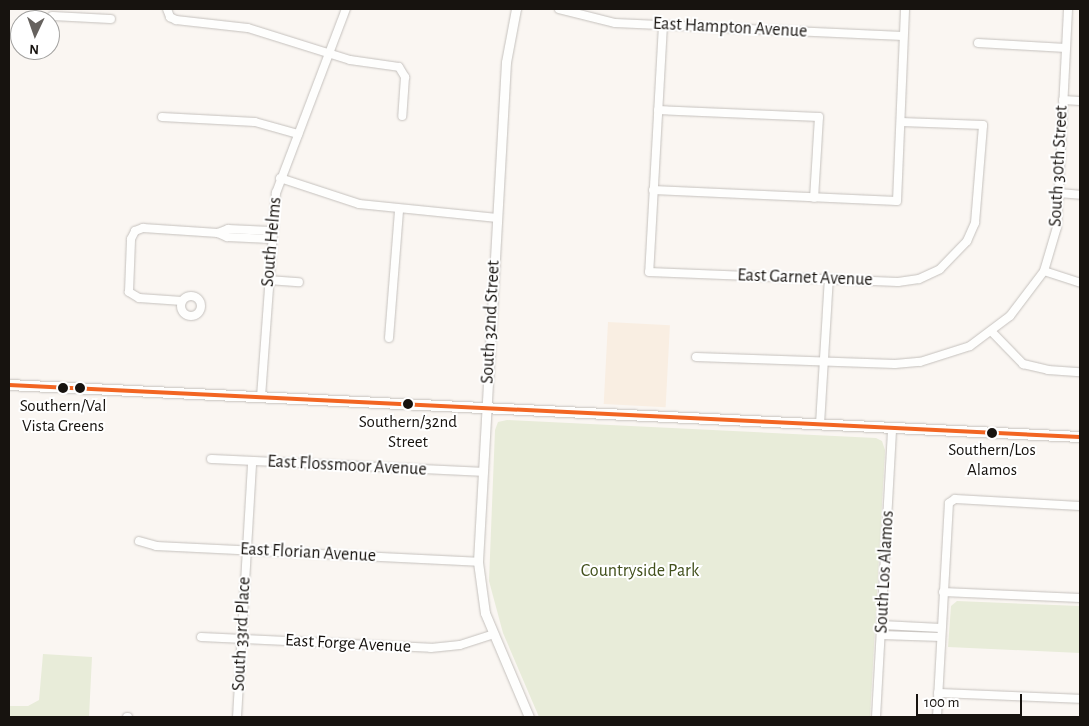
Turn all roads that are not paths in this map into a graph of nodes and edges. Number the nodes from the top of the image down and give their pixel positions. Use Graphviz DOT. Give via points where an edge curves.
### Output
graph roads {
  1 [pos="346,9"];
  2 [pos="516,9"];
  3 [pos="559,9"];
  4 [pos="905,9"];
  5 [pos="1068,9"];
  6 [pos="169,13"];
  7 [pos="60,16"];
  8 [pos="111,19"];
  9 [pos="663,25"];
  10 [pos="903,36"];
  11 [pos="978,43"];
  12 [pos="1066,48"];
  13 [pos="329,53"];
  14 [pos="1063,100"];
  15 [pos="1080,101"];
  16 [pos="658,110"];
  17 [pos="402,116"];
  18 [pos="162,117"];
  19 [pos="901,122"];
  20 [pos="298,134"];
  21 [pos="280,178"];
  22 [pos="653,190"];
  23 [pos="1059,193"];
  24 [pos="1080,195"];
  25 [pos="814,198"];
  26 [pos="399,210"];
  27 [pos="497,218"];
  28 [pos="271,235"];
  29 [pos="1044,271"];
  30 [pos="829,278"];
  31 [pos="268,280"];
  32 [pos="299,282"];
  33 [pos="1080,283"];
  34 [pos="182,301"];
  35 [pos="992,332"];
  36 [pos="389,338"];
  37 [pos="696,357"];
  38 [pos="825,360"];
  39 [pos="1024,364"];
  40 [pos="1019,372"];
  41 [pos="1080,372"];
  42 [pos="9,385"];
  43 [pos="261,397"];
  44 [pos="486,408"];
  45 [pos="820,424"];
  46 [pos="892,428"];
  47 [pos="1080,437"];
  48 [pos="211,459"];
  49 [pos="252,461"];
  50 [pos="482,472"];
  51 [pos="1080,506"];
  52 [pos="139,541"];
  53 [pos="247,550"];
  54 [pos="478,562"];
  55 [pos="944,592"];
  56 [pos="1080,598"];
  57 [pos="882,625"];
  58 [pos="941,628"];
  59 [pos="493,634"];
  60 [pos="881,634"];
  61 [pos="201,637"];
  62 [pos="940,637"];
  63 [pos="242,639"];
  64 [pos="938,693"];
  65 [pos="1080,699"];
  66 [pos="238,717"];
  67 [pos="529,717"];
  68 [pos="876,717"];
  69 [pos="936,717"];
  1 -- 13 [label="street, South Helms"];
  2 -- 27 [label="street, South 32nd Street" via="506,62"];
  3 -- 9 [label="street, East Hampton Avenue" via="592,19"];
  4 -- 10 [label="street"];
  5 -- 12 [label="street, South 30th Street"];
  6 -- 13 [label="street" via="248,28"];
  7 -- 8 [label="street"];
  9 -- 10 [label="street, East Hampton Avenue"];
  9 -- 16 [label="street"];
  10 -- 19 [label="street"];
  11 -- 12 [label="street"];
  12 -- 14 [label="street, South 30th Street"];
  13 -- 17 [label="street" via="364,64 402,69 405,77"];
  13 -- 20 [label="street, South Helms"];
  14 -- 15 [label="street"];
  14 -- 23 [label="street, South 30th Street"];
  16 -- 22 [label="street"];
  16 -- 25 [label="street" via="819,117"];
  18 -- 20 [label="street" via="254,122"];
  19 -- 25 [label="street" via="897,201"];
  19 -- 30 [label="street, East Garnet Avenue" via="982,124 975,223 967,241 940,269 919,279 898,282"];
  20 -- 21 [label="street, South Helms"];
  21 -- 26 [label="street" via="359,204"];
  21 -- 28 [label="street, South Helms"];
  22 -- 25 [label="street"];
  22 -- 30 [label="street, East Garnet Avenue" via="649,272"];
  23 -- 24 [label="street"];
  23 -- 29 [label="street, South 30th Street" via="1057,227"];
  26 -- 27 [label="street"];
  26 -- 36 [label="street"];
  27 -- 44 [label="street, South 32nd Street"];
  28 -- 31 [label="street, South Helms"];
  28 -- 34 [label="street" via="228,229 218,233 144,228 134,231 128,287 131,295"];
  29 -- 33 [label="street"];
  29 -- 35 [label="street, South 30th Street" via="1027,298"];
  30 -- 38 [label="street"];
  31 -- 32 [label="street"];
  31 -- 43 [label="street, South Helms"];
  35 -- 38 [label="street, South 30th Street" via="955,353 920,362 895,364"];
  35 -- 39 [label="street"];
  37 -- 38 [label="street, South 30th Street"];
  38 -- 45 [label="street"];
  39 -- 40 [label="street"];
  39 -- 41 [label="street" via="1048,370"];
  42 -- 43 [label="main road"];
  43 -- 44 [label="main road"];
  44 -- 45 [label="main road"];
  44 -- 50 [label="street, South 32nd Street"];
  45 -- 46 [label="main road"];
  46 -- 47 [label="main road"];
  46 -- 57 [label="street, South Los Alamos"];
  48 -- 49 [label="street, East Flossmoor Avenue"];
  49 -- 50 [label="street, East Flossmoor Avenue"];
  49 -- 53 [label="street, South 33rd Place"];
  50 -- 54 [label="street, South 32nd Street"];
  51 -- 55 [label="street" via="955,499 949,503"];
  52 -- 53 [label="street, East Florian Avenue" via="151,545"];
  53 -- 54 [label="street, East Florian Avenue"];
  53 -- 63 [label="street, South 33rd Place"];
  54 -- 59 [label="street, South 32nd Street" via="485,613"];
  55 -- 56 [label="street"];
  55 -- 58 [label="street"];
  57 -- 58 [label="street"];
  57 -- 60 [label="street, South Los Alamos"];
  58 -- 62 [label="street"];
  59 -- 63 [label="street, East Forge Avenue" via="460,645 431,648"];
  59 -- 67 [label="street, South 32nd Street"];
  60 -- 62 [label="street"];
  60 -- 68 [label="street, South Los Alamos"];
  61 -- 63 [label="street, East Forge Avenue"];
  62 -- 64 [label="street"];
  63 -- 66 [label="street, South 33rd Place"];
  64 -- 65 [label="street"];
  64 -- 69 [label="street"];
}
